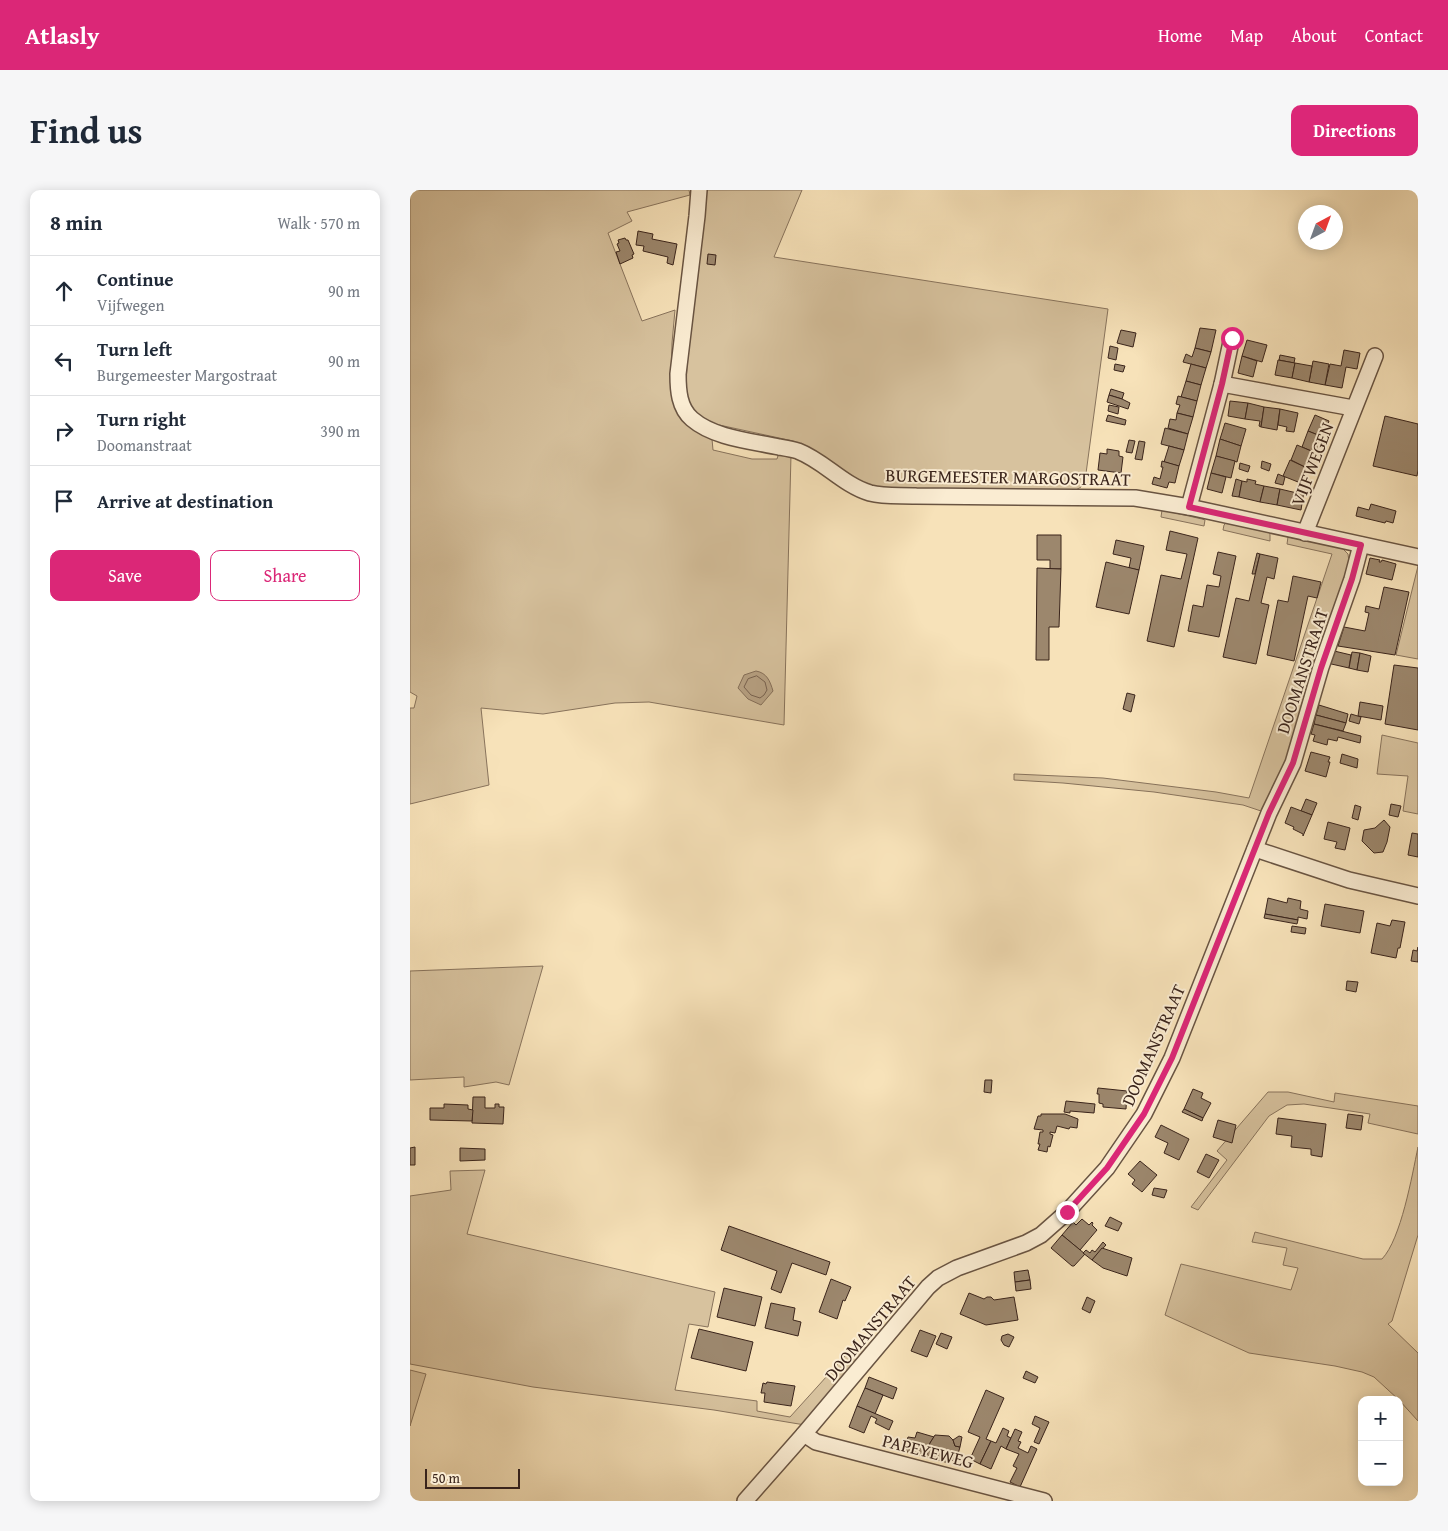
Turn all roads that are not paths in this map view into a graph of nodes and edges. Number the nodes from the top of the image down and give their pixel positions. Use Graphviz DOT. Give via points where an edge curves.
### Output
graph roads {
  1 [pos="699,190"];
  2 [pos="1232,338"];
  3 [pos="1375,356"];
  4 [pos="1222,384"];
  5 [pos="1353,408"];
  6 [pos="1189,507"];
  7 [pos="1305,533"];
  8 [pos="1361,545"];
  9 [pos="1418,556"];
  10 [pos="1255,849"];
  11 [pos="1418,896"];
  12 [pos="804,1434"];
  13 [pos="745,1501"];
  14 [pos="1044,1501"];
  1 -- 6 [label="street, BURGEMEESTER MARGOSTRAAT" via="678,390 683,407 706,429 797,451 870,493 1135,498"];
  2 -- 4 [label="street"];
  3 -- 5 [label="street, VIJFWEGEN"];
  4 -- 5 [label="street, VIJFWEGEN"];
  4 -- 6 [label="street"];
  5 -- 7 [label="street, VIJFWEGEN"];
  6 -- 7 [label="street, BURGEMEESTER MARGOSTRAAT"];
  7 -- 8 [label="street, BURGEMEESTER MARGOSTRAAT"];
  8 -- 9 [label="street, BURGEMEESTER MARGOSTRAAT"];
  8 -- 10 [label="street, DOOMANSTRAAT" via="1293,763"];
  10 -- 11 [label="street" via="1349,880"];
  10 -- 12 [label="street, DOOMANSTRAAT" via="1172,1058 1144,1114 1107,1168 1041,1235 938,1278"];
  12 -- 13 [label="street, DOOMANSTRAAT"];
  12 -- 14 [label="street, PAPEYEWEG" via="816,1442"];
}
